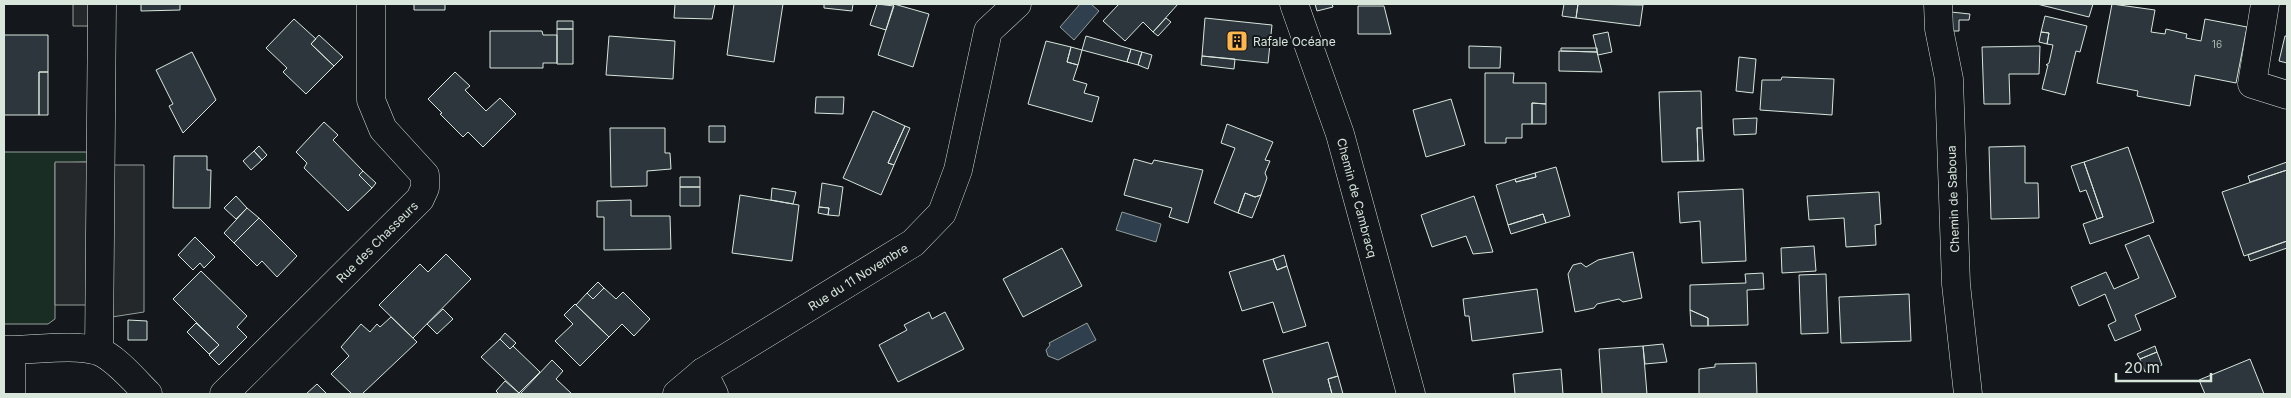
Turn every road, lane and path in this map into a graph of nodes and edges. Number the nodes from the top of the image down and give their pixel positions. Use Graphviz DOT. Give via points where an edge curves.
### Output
graph roads {
  1 [pos="102,4"];
  2 [pos="371,4"];
  3 [pos="1017,4"];
  4 [pos="1294,4"];
  5 [pos="1938,4"];
  6 [pos="2265,4"];
  7 [pos="2287,95"];
  8 [pos="7,351"];
  9 [pos="98,351"];
  10 [pos="709,383"];
  11 [pos="11,394"];
  12 [pos="148,394"];
  13 [pos="224,394"];
  14 [pos="677,394"];
  15 [pos="1411,394"];
  16 [pos="1968,394"];
  1 -- 9 [label="street"];
  2 -- 13 [label="street, Rue des Chasseurs" via="371,100 383,130 425,176 425,188 416,202"];
  3 -- 10 [label="street, Rue du 11 Novembre" via="988,30 958,170 942,213 913,243"];
  4 -- 15 [label="street, Chemin de Cambracq" via="1340,134"];
  5 -- 16 [label="street, Chemin de Saboua" via="1939,29 1949,79 1956,284"];
  6 -- 7 [label="street" via="2252,84"];
  8 -- 9 [label="street" via="70,348"];
  8 -- 11 [label="street"];
  9 -- 12 [label="street" via="122,368"];
  10 -- 14 [label="street, Rue du 11 Novembre"];
}
